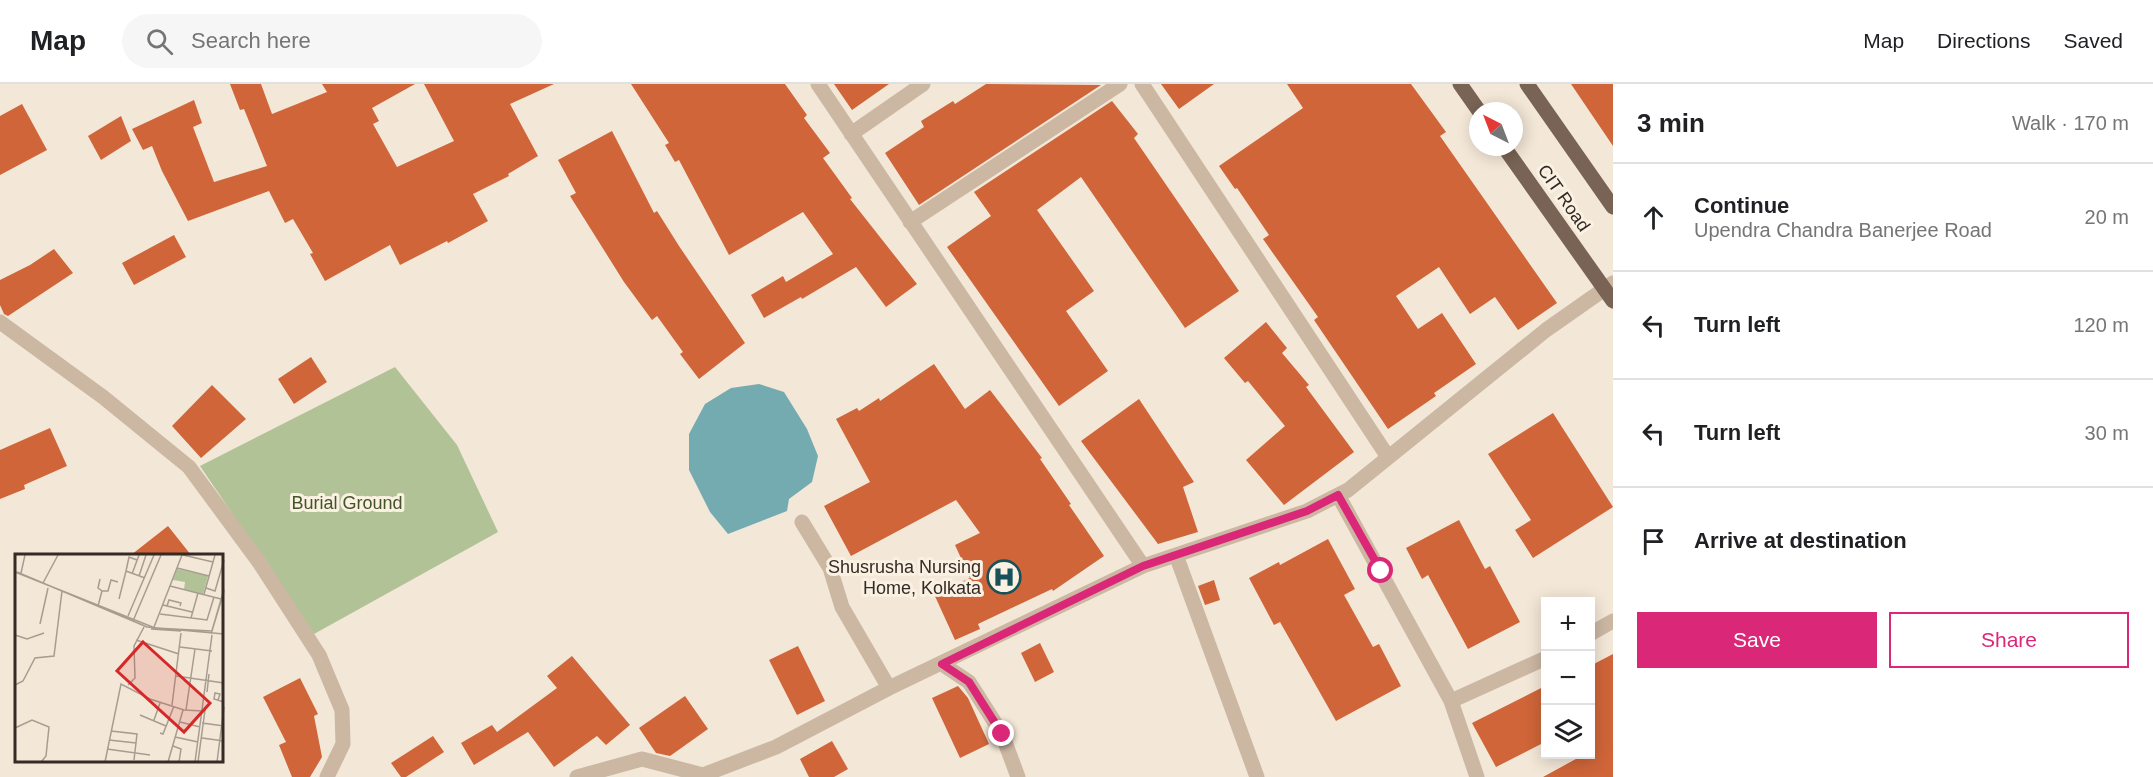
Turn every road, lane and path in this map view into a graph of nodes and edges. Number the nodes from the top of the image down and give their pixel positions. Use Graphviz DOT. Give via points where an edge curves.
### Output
graph roads {
  1 [pos="818,84"];
  2 [pos="923,84"];
  3 [pos="1120,84"];
  4 [pos="1142,84"];
  5 [pos="1460,84"];
  6 [pos="1527,84"];
  7 [pos="1473,102"];
  8 [pos="851,134"];
  9 [pos="1511,156"];
  10 [pos="1613,207"];
  11 [pos="910,222"];
  12 [pos="1610,291"];
  13 [pos="0,322"];
  14 [pos="1388,457"];
  15 [pos="1338,495"];
  16 [pos="802,522"];
  17 [pos="1176,555"];
  18 [pos="1143,566"];
  19 [pos="1613,621"];
  20 [pos="1595,631"];
  21 [pos="1541,660"];
  22 [pos="942,664"];
  23 [pos="889,688"];
  24 [pos="1451,701"];
  25 [pos="327,777"];
  26 [pos="577,777"];
  27 [pos="1018,777"];
  28 [pos="1257,777"];
  29 [pos="1477,777"];
  1 -- 8 [label="street"];
  2 -- 8 [label="street"];
  3 -- 11 [label="street"];
  4 -- 14 [label="street"];
  5 -- 7 [label="main road"];
  6 -- 10 [label="main road, CIT Road"];
  8 -- 11 [label="street"];
  9 -- 12 [label="main road, CIT Road"];
  11 -- 18 [label="street"];
  12 -- 14 [label="street" via="1546,330"];
  13 -- 25 [label="street" via="103,397 189,467 259,562 319,656 342,710 343,744"];
  14 -- 15 [label="street"];
  15 -- 17 [label="street" via="1307,511"];
  15 -- 24 [label="street"];
  16 -- 23 [label="street" via="830,568 842,607"];
  17 -- 18 [label="street"];
  17 -- 28 [label="street"];
  18 -- 22 [label="street"];
  19 -- 20 [label="street"];
  21 -- 24 [label="street"];
  22 -- 23 [label="street"];
  22 -- 27 [label="street" via="969,682 1002,734"];
  23 -- 26 [label="street" via="776,747 703,776 642,759"];
  24 -- 29 [label="street"];
}
